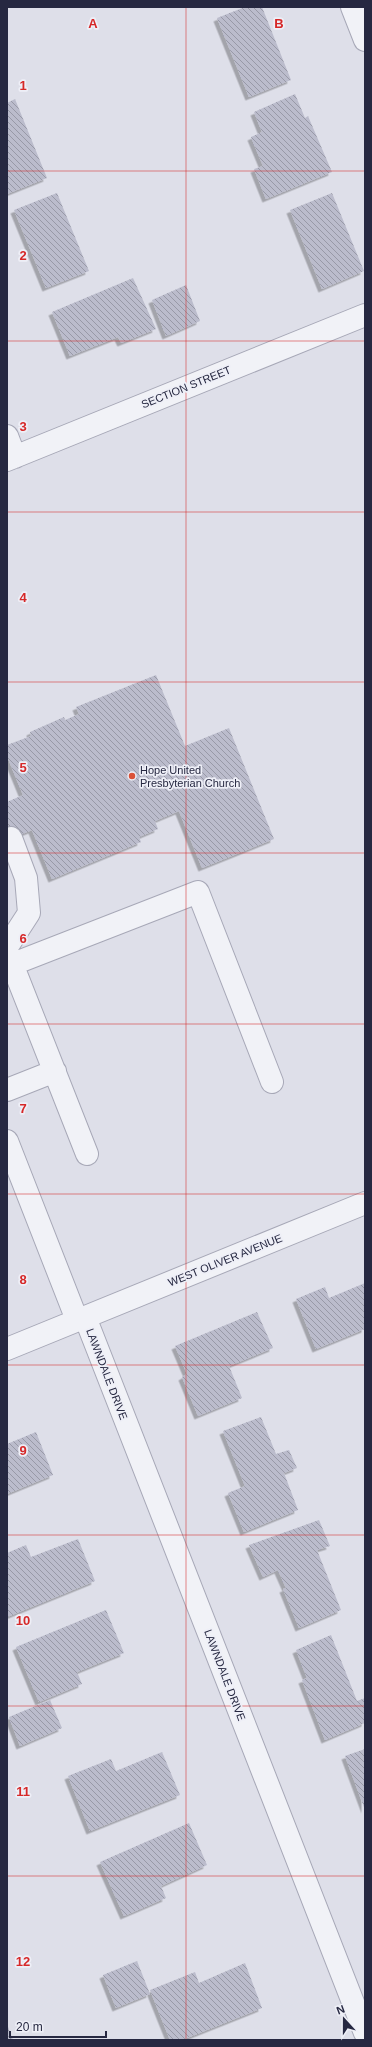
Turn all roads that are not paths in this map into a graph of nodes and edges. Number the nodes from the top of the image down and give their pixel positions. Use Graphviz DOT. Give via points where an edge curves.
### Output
graph roads {
  1 [pos="352,7"];
  2 [pos="365,40"];
  3 [pos="365,315"];
  4 [pos="7,436"];
  5 [pos="11,458"];
  6 [pos="11,838"];
  7 [pos="9,954"];
  8 [pos="55,1071"];
  9 [pos="272,1082"];
  10 [pos="7,1090"];
  11 [pos="7,1141"];
  12 [pos="87,1154"];
  13 [pos="365,1203"];
  14 [pos="81,1319"];
  15 [pos="7,1349"];
  16 [pos="365,2033"];
  1 -- 2 [label="street"];
  3 -- 5 [label="street, SECTION STREET"];
  4 -- 5 [label="street"];
  6 -- 7 [label="street" via="26,878 29,912"];
  7 -- 8 [label="street"];
  7 -- 9 [label="street" via="198,892"];
  8 -- 10 [label="street"];
  8 -- 12 [label="street"];
  11 -- 14 [label="street, LAWNDALE DRIVE"];
  13 -- 14 [label="street, WEST OLIVER AVENUE"];
  14 -- 15 [label="street, WEST OLIVER AVENUE"];
  14 -- 16 [label="street, LAWNDALE DRIVE"];
}
